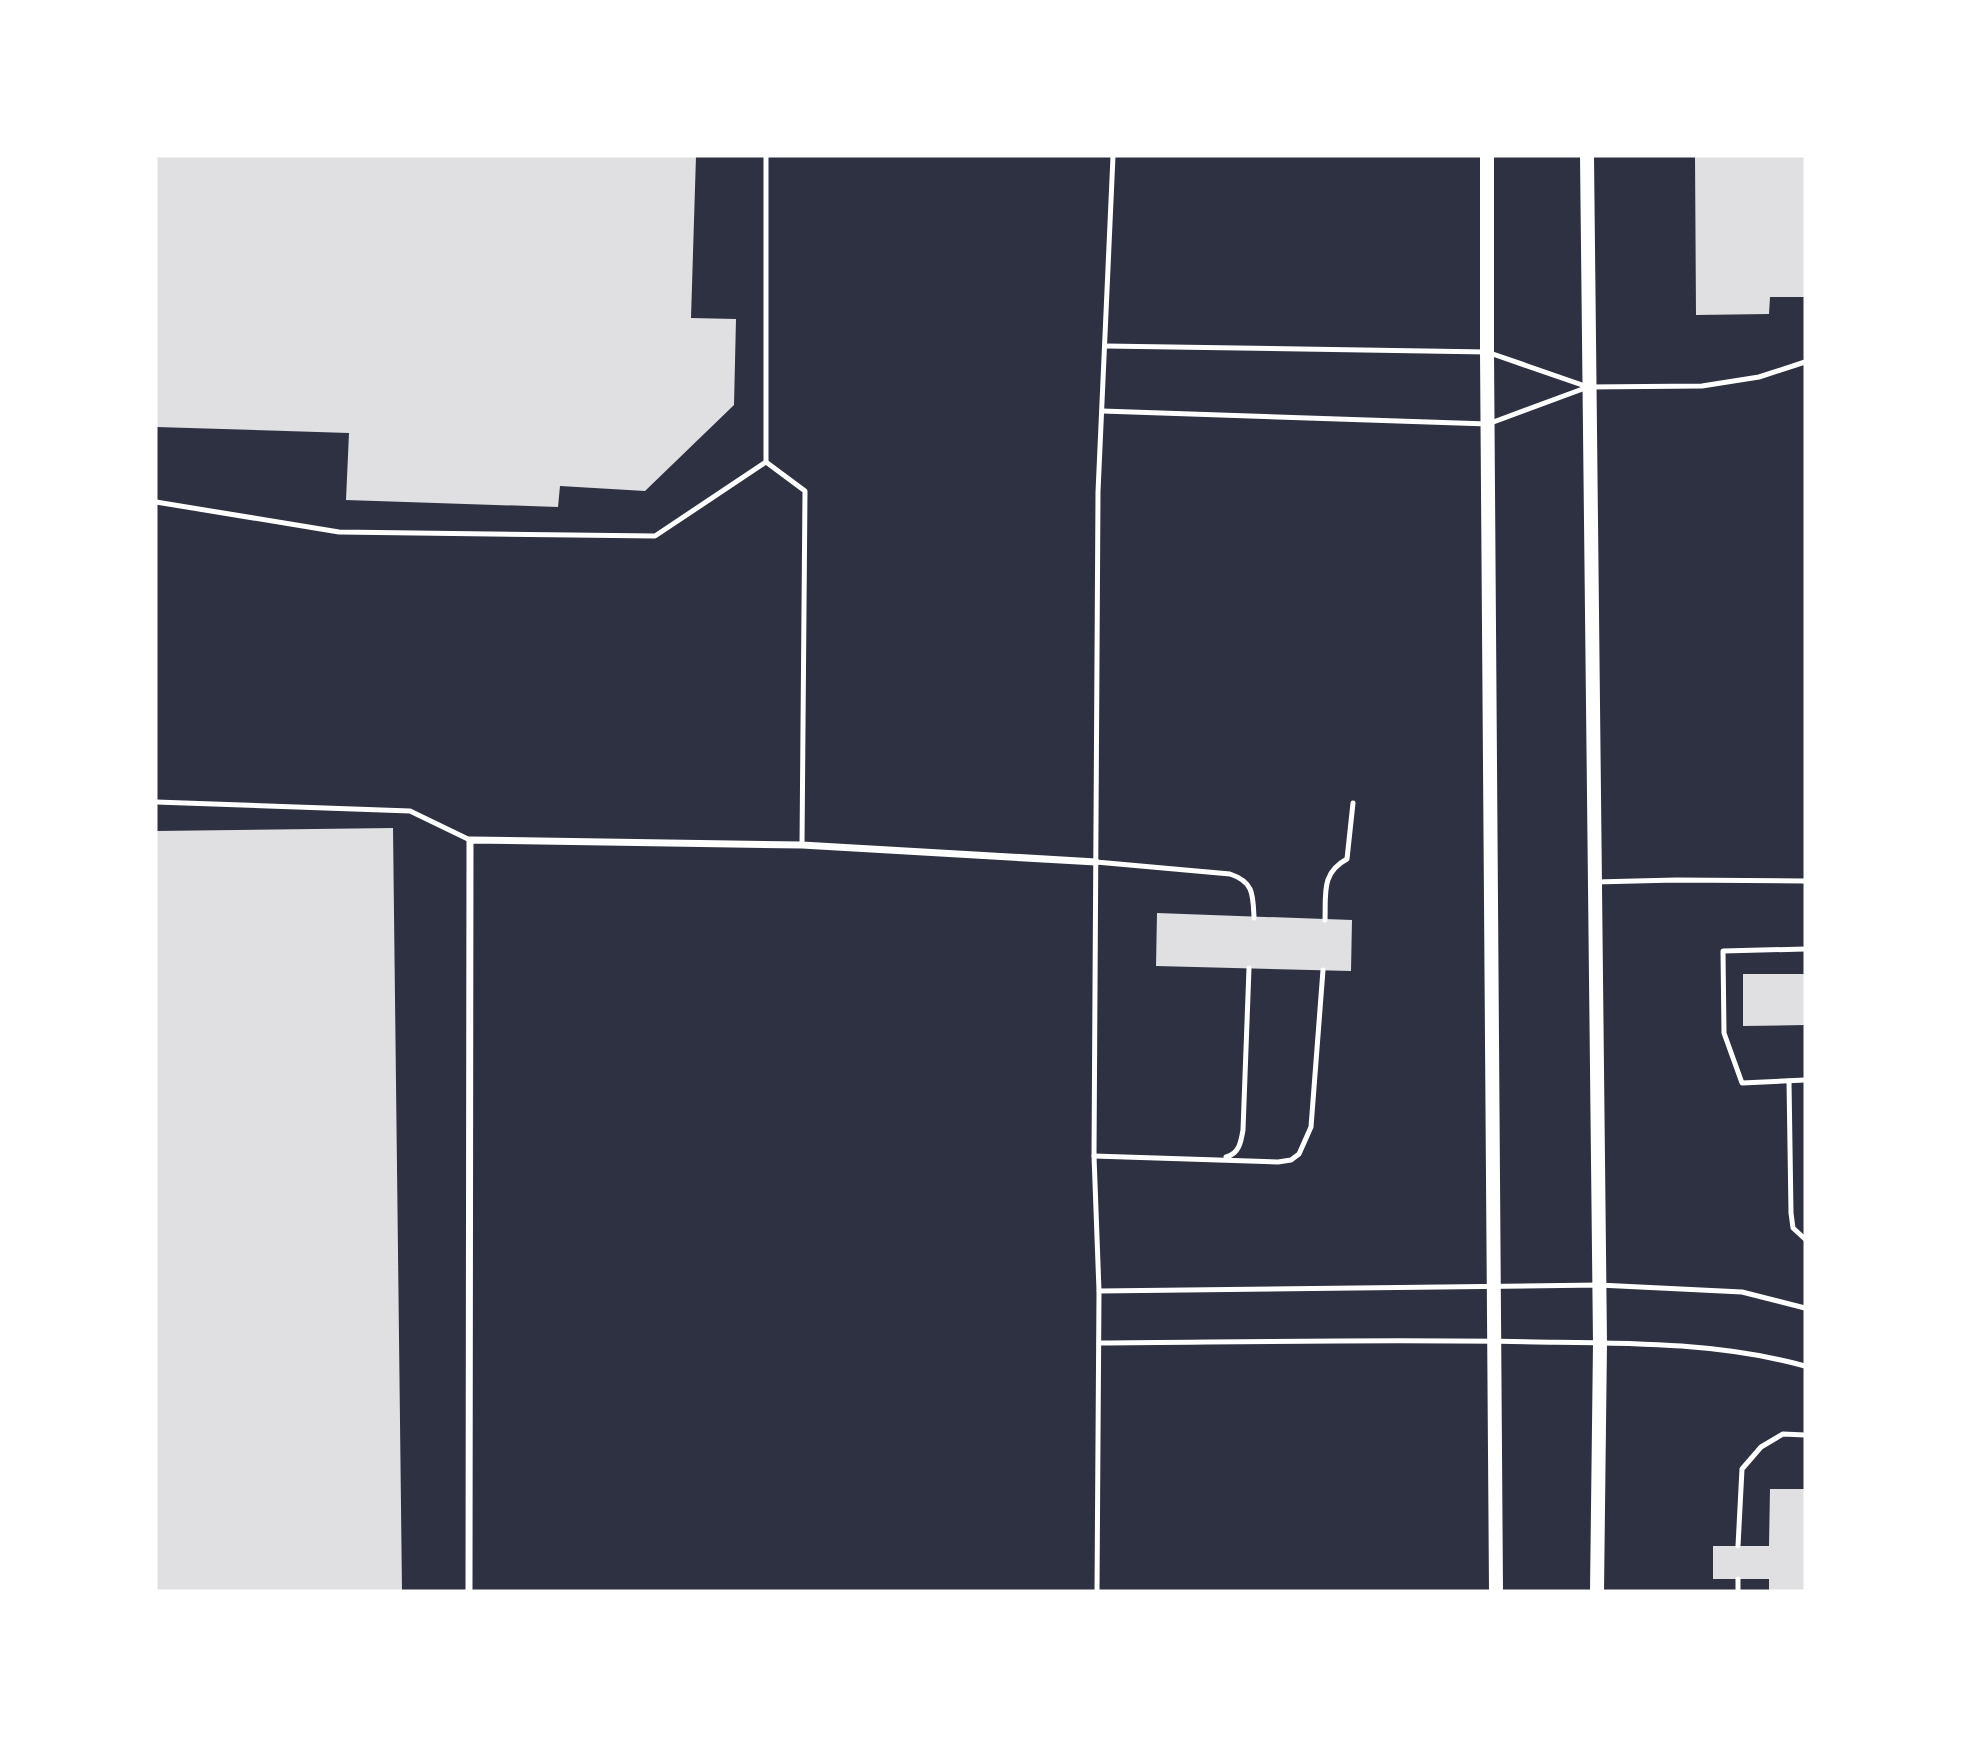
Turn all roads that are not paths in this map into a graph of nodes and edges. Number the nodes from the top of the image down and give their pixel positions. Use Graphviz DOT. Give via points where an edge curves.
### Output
graph roads {
  1 [pos="766,156"];
  2 [pos="1113,156"];
  3 [pos="1488,156"];
  4 [pos="1587,156"];
  5 [pos="1105,346"];
  6 [pos="1487,352"];
  7 [pos="1805,362"];
  8 [pos="1588,387"];
  9 [pos="1102,411"];
  10 [pos="1488,424"];
  11 [pos="766,462"];
  12 [pos="156,502"];
  13 [pos="156,802"];
  14 [pos="1353,803"];
  15 [pos="470,840"];
  16 [pos="803,845"];
  17 [pos="1096,862"];
  18 [pos="1805,881"];
  19 [pos="1594,883"];
  20 [pos="1254,918"];
  21 [pos="1325,919"];
  22 [pos="1805,949"];
  23 [pos="1250,968"];
  24 [pos="1323,970"];
  25 [pos="1805,1080"];
  26 [pos="1788,1081"];
  27 [pos="1094,1156"];
  28 [pos="1220,1159"];
  29 [pos="1805,1239"];
  30 [pos="1494,1285"];
  31 [pos="1599,1285"];
  32 [pos="1099,1291"];
  33 [pos="1805,1308"];
  34 [pos="1495,1341"];
  35 [pos="1099,1343"];
  36 [pos="1600,1343"];
  37 [pos="1805,1366"];
  38 [pos="1805,1435"];
  39 [pos="1738,1546"];
  40 [pos="1738,1579"];
  41 [pos="469,1591"];
  42 [pos="1097,1591"];
  43 [pos="1496,1591"];
  44 [pos="1597,1591"];
  45 [pos="1738,1591"];
  1 -- 11 [label="lane"];
  2 -- 5 [label="lane"];
  3 -- 6 [label="main road"];
  4 -- 8 [label="main road"];
  5 -- 6 [label="lane"];
  5 -- 9 [label="lane"];
  6 -- 8 [label="lane"];
  6 -- 10 [label="main road"];
  7 -- 8 [label="lane" via="1759,377 1702,386"];
  8 -- 10 [label="lane"];
  8 -- 19 [label="main road"];
  9 -- 10 [label="lane"];
  9 -- 17 [label="lane"];
  10 -- 30 [label="main road"];
  11 -- 12 [label="lane" via="655,536 340,532"];
  11 -- 16 [label="lane" via="805,491"];
  13 -- 15 [label="lane" via="410,811"];
  14 -- 21 [label="lane" via="1350,848 1347,859 1328,876"];
  15 -- 16 [label="street"];
  15 -- 41 [label="street"];
  16 -- 17 [label="street"];
  17 -- 20 [label="lane" via="1230,874 1251,889"];
  17 -- 27 [label="lane"];
  18 -- 19 [label="lane"];
  19 -- 31 [label="main road"];
  22 -- 26 [label="lane" via="1723,951 1724,1033 1742,1083"];
  23 -- 28 [label="lane" via="1243,1130 1240,1146 1232,1156"];
  24 -- 28 [label="lane" via="1307,1141 1291,1160"];
  25 -- 26 [label="lane"];
  26 -- 29 [label="lane" via="1790,1213 1793,1228"];
  27 -- 28 [label="lane"];
  27 -- 32 [label="lane"];
  30 -- 31 [label="lane"];
  30 -- 32 [label="lane"];
  30 -- 34 [label="main road"];
  31 -- 33 [label="lane" via="1742,1292"];
  31 -- 36 [label="main road"];
  32 -- 35 [label="lane"];
  34 -- 35 [label="lane"];
  34 -- 36 [label="lane"];
  34 -- 43 [label="main road"];
  35 -- 42 [label="lane"];
  36 -- 37 [label="lane" via="1716,1349"];
  36 -- 44 [label="main road"];
  38 -- 39 [label="lane" via="1783,1434 1761,1447 1742,1469"];
  40 -- 45 [label="lane"];
}
